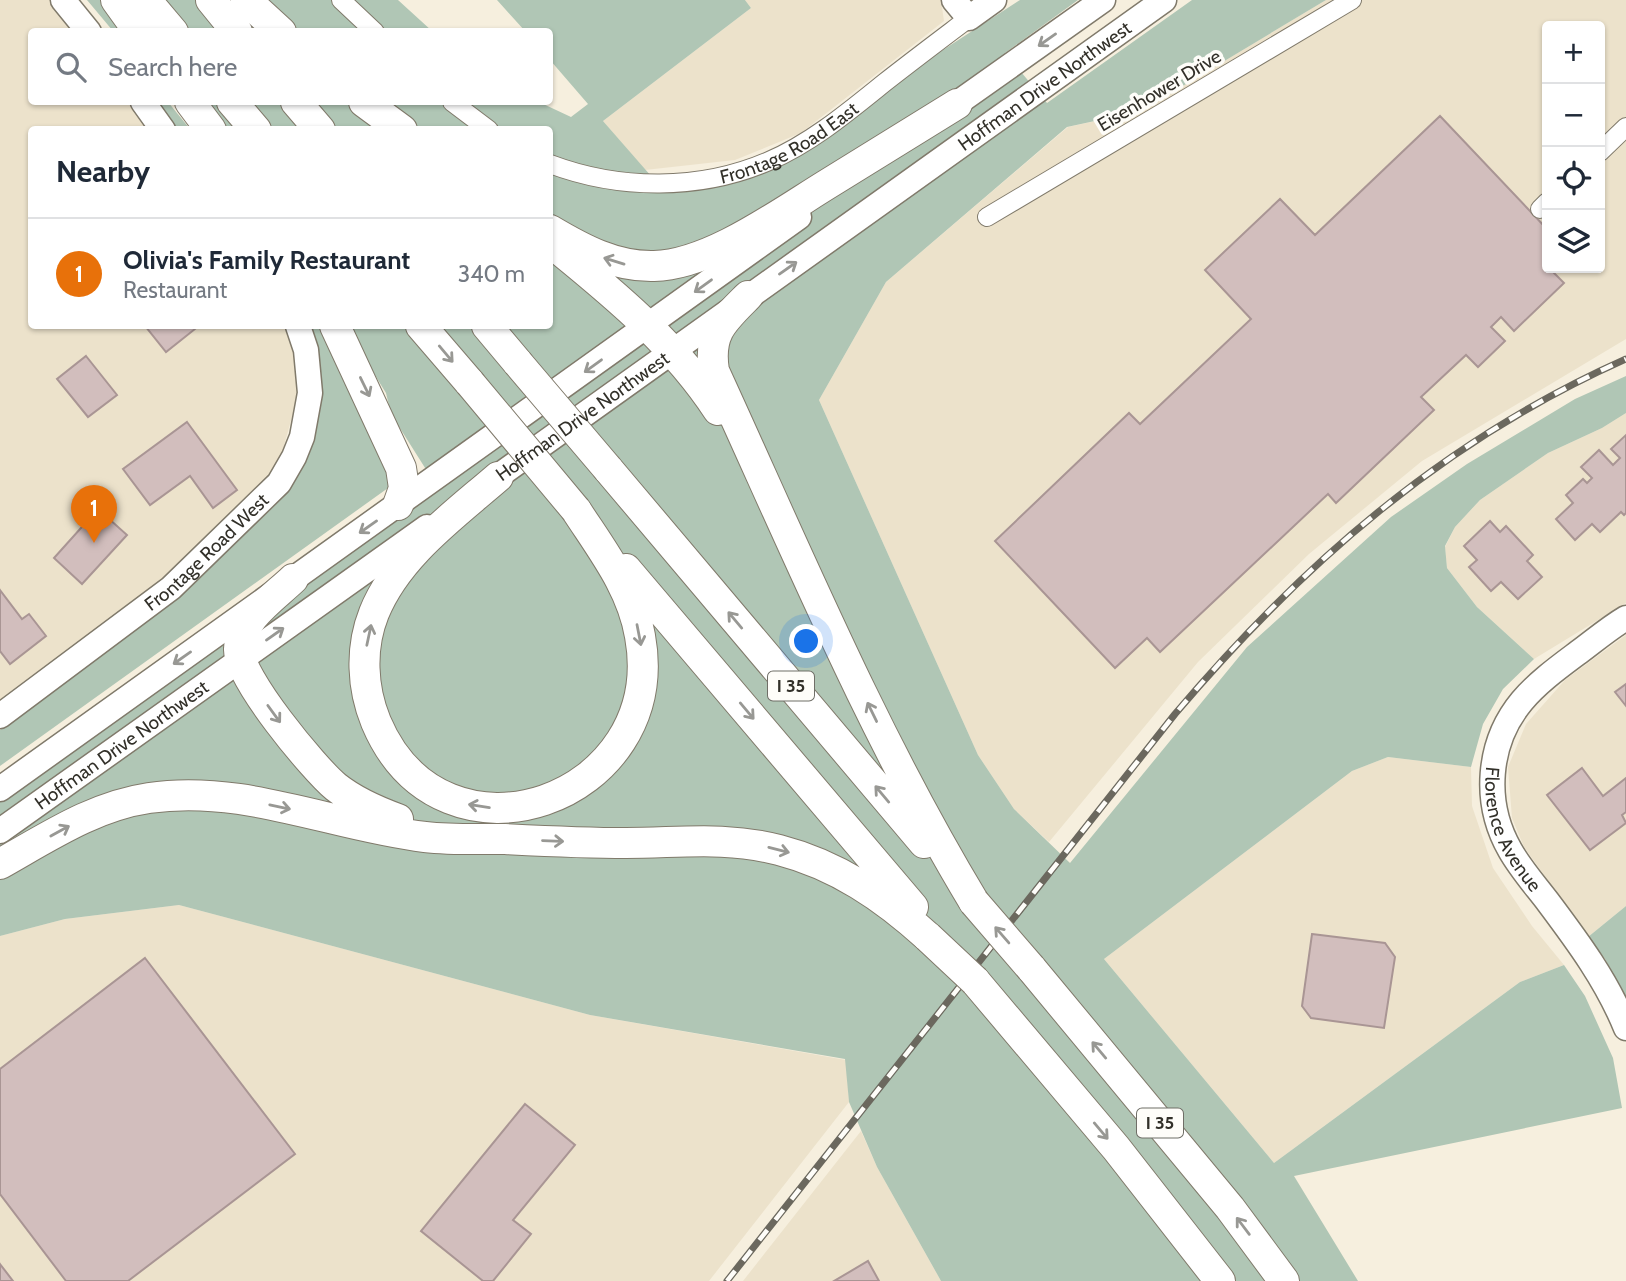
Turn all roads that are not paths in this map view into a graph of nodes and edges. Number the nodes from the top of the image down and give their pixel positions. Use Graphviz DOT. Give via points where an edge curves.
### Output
graph roads {
  1 [pos="63,0"];
  2 [pos="116,0"];
  3 [pos="146,0"];
  4 [pos="211,0"];
  5 [pos="246,0"];
  6 [pos="341,0"];
  7 [pos="994,0"];
  8 [pos="1103,0"];
  9 [pos="1164,0"];
  10 [pos="1352,0"];
  11 [pos="961,9"];
  12 [pos="86,28"];
  13 [pos="136,28"];
  14 [pos="170,28"];
  15 [pos="234,28"];
  16 [pos="277,28"];
  17 [pos="371,28"];
  18 [pos="957,104"];
  19 [pos="145,105"];
  20 [pos="192,105"];
  21 [pos="235,105"];
  22 [pos="299,105"];
  23 [pos="368,105"];
  24 [pos="456,105"];
  25 [pos="160,126"];
  26 [pos="208,126"];
  27 [pos="253,126"];
  28 [pos="317,126"];
  29 [pos="397,126"];
  30 [pos="484,126"];
  31 [pos="1626,127"];
  32 [pos="1605,147"];
  33 [pos="553,165"];
  34 [pos="987,217"];
  35 [pos="553,232"];
  36 [pos="553,244"];
  37 [pos="748,296"];
  38 [pos="649,327"];
  39 [pos="299,329"];
  40 [pos="336,329"];
  41 [pos="424,329"];
  42 [pos="489,329"];
  43 [pos="673,351"];
  44 [pos="498,477"];
  45 [pos="398,505"];
  46 [pos="775,507"];
  47 [pos="576,510"];
  48 [pos="293,579"];
  49 [pos="1626,618"];
  50 [pos="239,660"];
  51 [pos="0,716"];
  52 [pos="0,789"];
  53 [pos="0,831"];
  54 [pos="498,839"];
  55 [pos="0,864"];
  56 [pos="974,902"];
  57 [pos="932,935"];
  58 [pos="1626,1028"];
  59 [pos="1220,1281"];
  60 [pos="1284,1281"];
  1 -- 12 [label="main road"];
  2 -- 13 [label="highway"];
  3 -- 14 [label="highway"];
  4 -- 15 [label="highway"];
  5 -- 16 [label="highway"];
  6 -- 17 [label="street"];
  7 -- 11 [label="main road, Frontage Road East"];
  8 -- 18 [label="main road, Hoffman Drive Northwest, one-way"];
  37 -- 9 [label="main road, Hoffman Drive Northwest, one-way"];
  10 -- 34 [label="street, Eisenhower Drive"];
  11 -- 33 [label="street, Frontage Road East" via="815,135 771,161 685,182 640,184"];
  18 -- 35 [label="highway, one-way" via="765,223 682,262 628,265 585,250"];
  18 -- 38 [label="main road, Hoffman Drive Northwest, one-way"];
  19 -- 25 [label="main road"];
  20 -- 26 [label="highway"];
  21 -- 27 [label="highway"];
  22 -- 28 [label="highway"];
  23 -- 29 [label="highway"];
  24 -- 30 [label="street"];
  31 -- 32 [label="street"];
  36 -- 38 [label="highway"];
  37 -- 43 [label="main road, Hoffman Drive Northwest"];
  37 -- 46 [label="highway" via="722,323 714,338 712,362"];
  38 -- 43 [label="highway"];
  38 -- 45 [label="main road, Hoffman Drive Northwest, one-way"];
  39 -- 51 [label="main road, Frontage Road West" via="310,393 302,436 279,483 172,588"];
  40 -- 45 [label="highway, one-way" via="401,468 404,488"];
  41 -- 47 [label="highway, I 35, one-way, bridge"];
  56 -- 42 [label="highway, I 35, one-way, bridge"];
  43 -- 44 [label="main road, Hoffman Drive Northwest"];
  43 -- 46 [label="highway" via="724,419"];
  47 -- 44 [label="highway, one-way" via="619,575 632,604 643,654 631,722 608,760 573,789 552,799 482,807 438,794 404,766 380,729 366,685 367,636 374,612 409,559"];
  50 -- 44 [label="main road, Hoffman Drive Northwest, one-way"];
  45 -- 48 [label="main road, Hoffman Drive Northwest, one-way"];
  56 -- 46 [label="highway, one-way" via="918,805"];
  47 -- 57 [label="highway, I 35, one-way"];
  48 -- 50 [label="highway" via="247,625"];
  48 -- 52 [label="main road, Hoffman Drive Northwest, one-way"];
  49 -- 58 [label="main road, Florence Avenue" via="1556,669 1523,700 1502,734 1491,771 1495,811 1510,851 1585,951"];
  50 -- 53 [label="main road, Hoffman Drive Northwest"];
  50 -- 54 [label="highway, one-way" via="306,757 339,789 402,821"];
  55 -- 54 [label="highway, one-way" via="86,816 148,798 189,795 227,796 426,837"];
  54 -- 57 [label="highway, one-way" via="723,840 776,849 819,863 874,892"];
  60 -- 56 [label="highway, I 35, one-way, bridge" via="1230,1208"];
  57 -- 59 [label="highway, I 35, one-way, bridge" via="1125,1159"];
}
